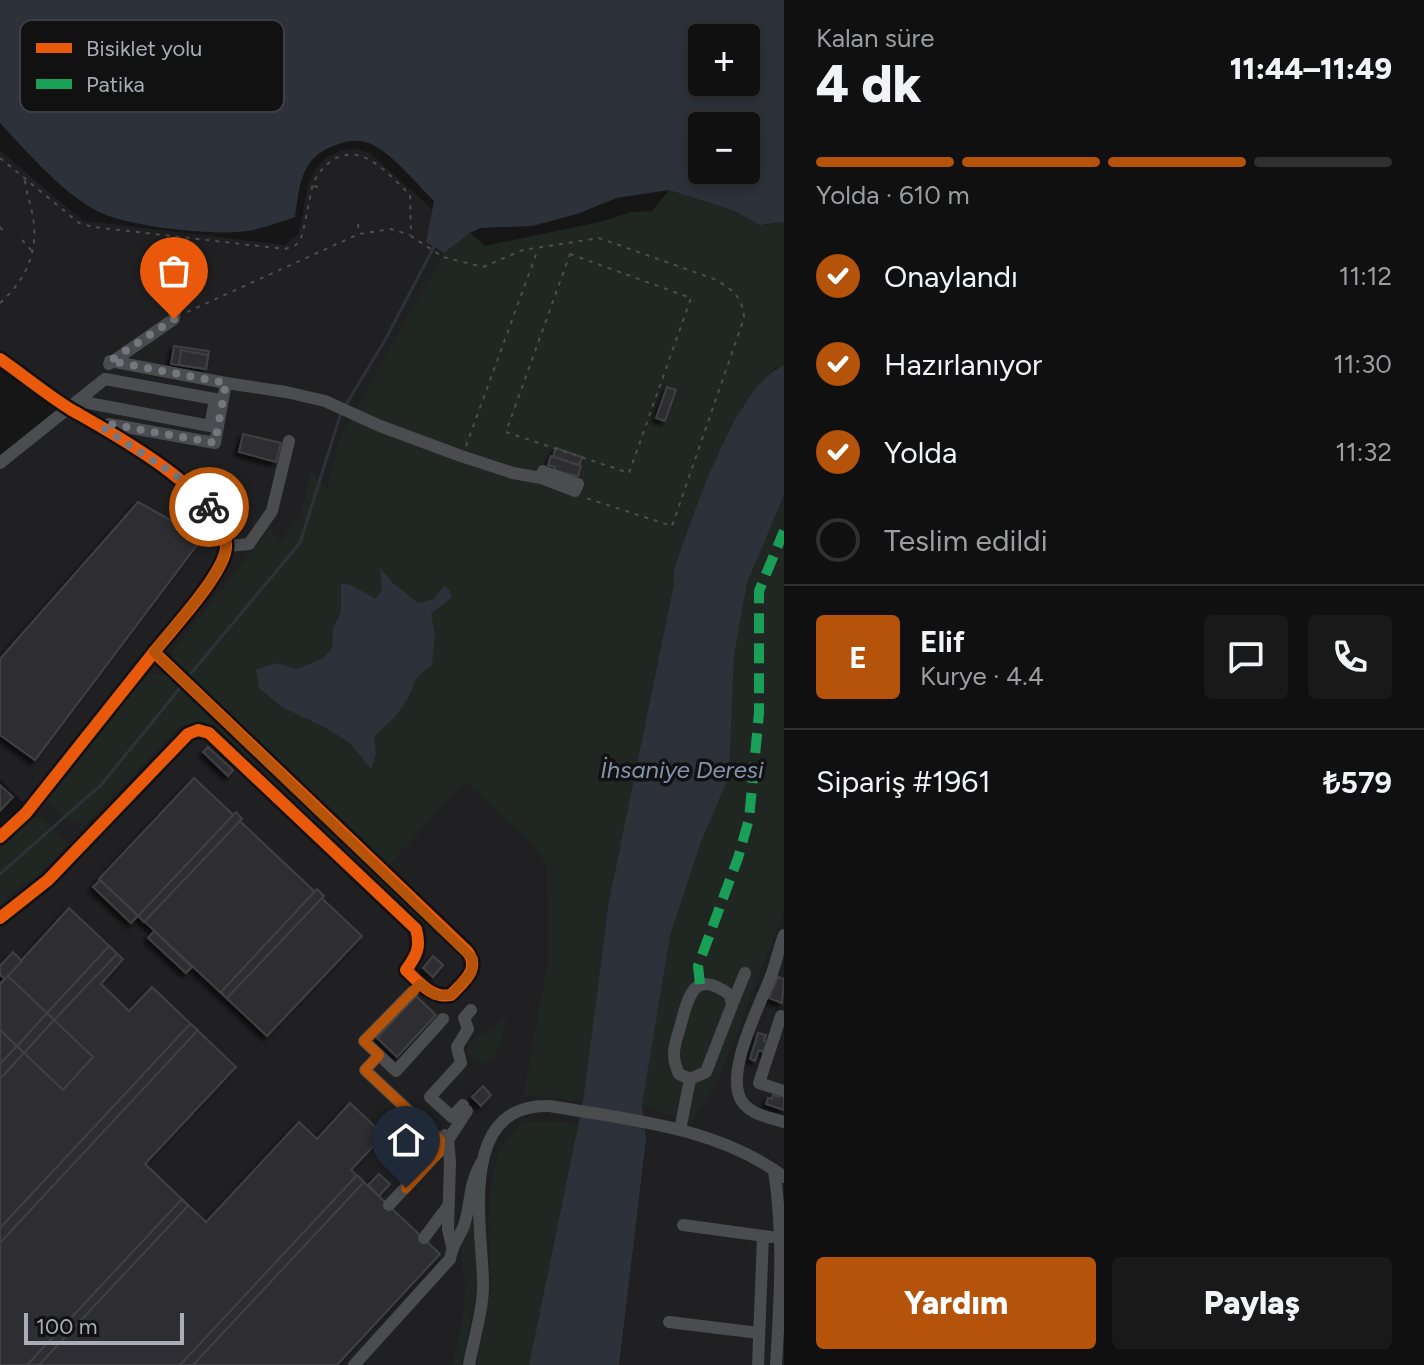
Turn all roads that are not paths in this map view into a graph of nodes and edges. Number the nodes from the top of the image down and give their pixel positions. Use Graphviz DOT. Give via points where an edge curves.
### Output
graph roads {
  1 [pos="181,261"];
  2 [pos="0,359"];
  3 [pos="110,361"];
  4 [pos="105,379"];
  5 [pos="226,383"];
  6 [pos="74,405"];
  7 [pos="102,427"];
  8 [pos="289,441"];
  9 [pos="0,463"];
  10 [pos="575,491"];
  11 [pos="227,546"];
  12 [pos="154,652"];
  13 [pos="0,837"];
  14 [pos="0,918"];
  15 [pos="784,935"];
  16 [pos="779,968"];
  17 [pos="745,973"];
  18 [pos="420,984"];
  19 [pos="732,1005"];
  20 [pos="758,1008"];
  21 [pos="471,1010"];
  22 [pos="782,1016"];
  23 [pos="443,1019"];
  24 [pos="379,1055"];
  25 [pos="690,1079"];
  26 [pos="784,1091"];
  27 [pos="452,1117"];
  28 [pos="784,1122"];
  29 [pos="680,1130"];
  30 [pos="440,1140"];
  31 [pos="482,1160"];
  32 [pos="779,1173"];
  33 [pos="389,1205"];
  34 [pos="449,1205"];
  35 [pos="683,1225"];
  36 [pos="763,1236"];
  37 [pos="424,1238"];
  38 [pos="782,1238"];
  39 [pos="452,1247"];
  40 [pos="669,1322"];
  41 [pos="759,1333"];
  42 [pos="354,1365"];
  43 [pos="469,1365"];
  44 [pos="758,1365"];
  45 [pos="776,1365"];
  1 -- 3 [label="street" via="174,319"];
  2 -- 6 [label="street"];
  3 -- 4 [label="street"];
  3 -- 5 [label="street"];
  4 -- 6 [label="street"];
  4 -- 6 [label="street" via="215,399 210,426"];
  5 -- 7 [label="street" via="215,443"];
  5 -- 10 [label="street" via="334,404 462,456"];
  6 -- 7 [label="street"];
  6 -- 9 [label="street"];
  7 -- 11 [label="street" via="189,484 217,516"];
  8 -- 11 [label="street" via="272,511 249,544"];
  11 -- 12 [label="street" via="219,569"];
  12 -- 13 [label="street" via="26,813"];
  12 -- 18 [label="street" via="473,959 471,973 451,995 435,995"];
  14 -- 18 [label="street" via="48,880 188,734 198,730 209,733 416,929 418,953 406,970"];
  15 -- 16 [label="street"];
  16 -- 20 [label="street"];
  17 -- 19 [label="street"];
  18 -- 24 [label="street" via="364,1041"];
  19 -- 25 [label="street" via="706,1072"];
  19 -- 25 [label="street" via="730,995 711,984 689,992 672,1058 679,1074"];
  20 -- 22 [label="street"];
  20 -- 28 [label="street" via="737,1085 741,1100 754,1113"];
  21 -- 27 [label="street" via="457,1047 461,1063 430,1097"];
  22 -- 26 [label="street" via="759,1083"];
  23 -- 24 [label="street" via="396,1071"];
  24 -- 30 [label="street" via="365,1070"];
  25 -- 29 [label="street"];
  27 -- 30 [label="street"];
  27 -- 34 [label="street" via="465,1108 448,1140"];
  29 -- 31 [label="street" via="534,1105 502,1121"];
  29 -- 32 [label="street" via="725,1144"];
  30 -- 33 [label="street" via="439,1152"];
  31 -- 39 [label="street"];
  31 -- 43 [label="street" via="478,1223 483,1283"];
  32 -- 38 [label="street"];
  34 -- 37 [label="street"];
  34 -- 39 [label="street"];
  35 -- 36 [label="street"];
  36 -- 38 [label="street"];
  36 -- 41 [label="street"];
  38 -- 45 [label="street"];
  39 -- 42 [label="street" via="450,1259"];
  40 -- 41 [label="street"];
  41 -- 44 [label="street"];
}
